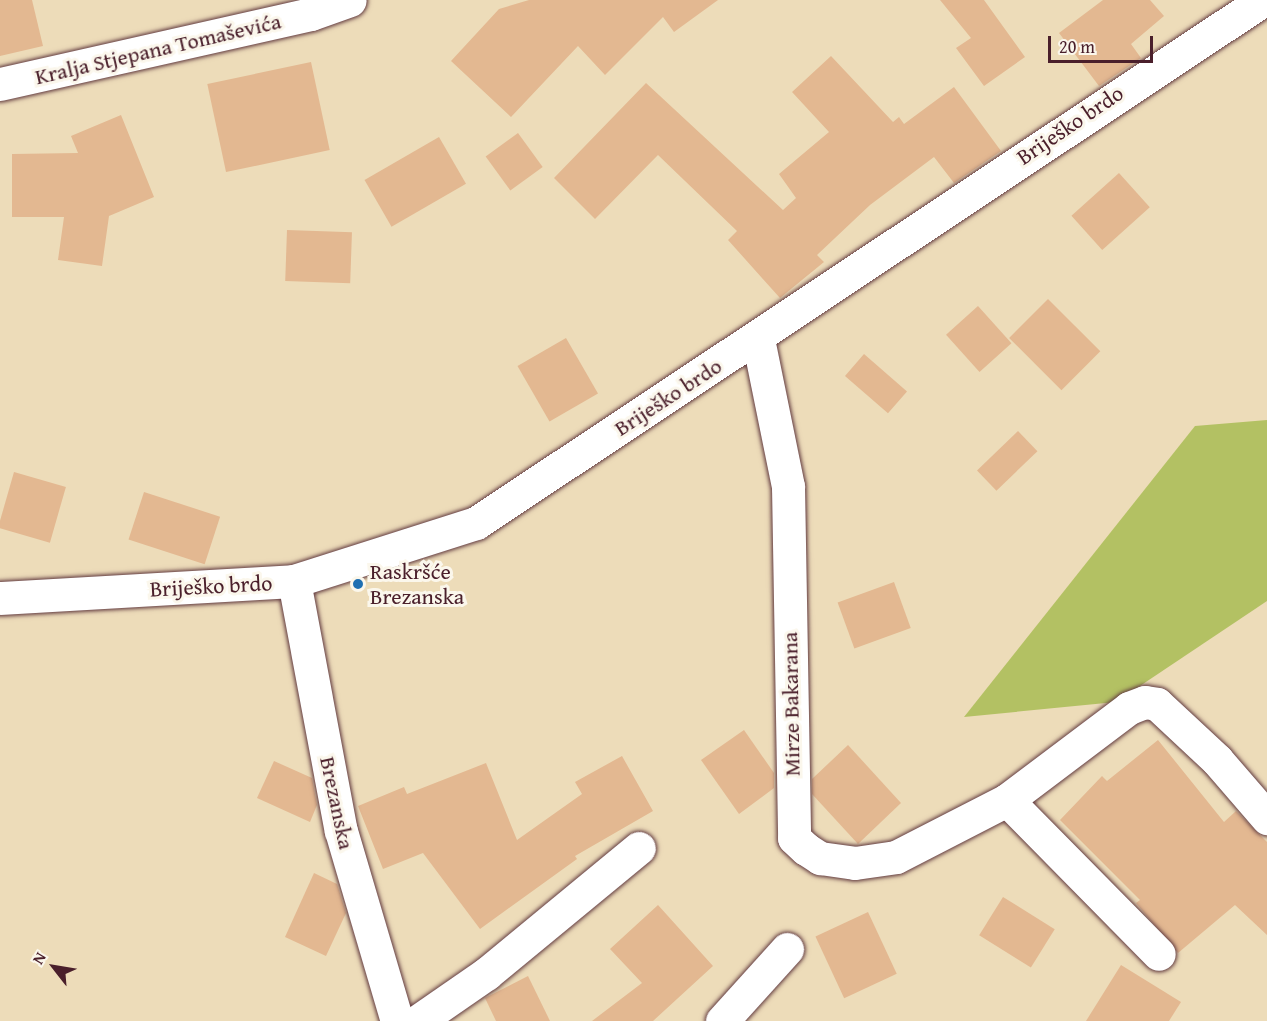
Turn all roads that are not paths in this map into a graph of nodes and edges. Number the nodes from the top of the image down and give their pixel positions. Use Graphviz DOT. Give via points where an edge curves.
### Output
graph roads {
  1 [pos="351,0"];
  2 [pos="1263,0"];
  3 [pos="0,84"];
  4 [pos="758,339"];
  5 [pos="294,581"];
  6 [pos="0,598"];
  7 [pos="1007,800"];
  8 [pos="1267,818"];
  9 [pos="639,848"];
  10 [pos="787,949"];
  11 [pos="1159,954"];
  12 [pos="397,1021"];
  13 [pos="418,1021"];
  14 [pos="722,1021"];
  1 -- 3 [label="street, Kralja Stjepana Tomaševića" via="311,14"];
  2 -- 4 [label="street, Briješko brdo" via="1078,118"];
  4 -- 5 [label="street, Briješko brdo" via="476,523"];
  4 -- 7 [label="street, Mirze Bakarana" via="788,486 794,838 820,858 855,863 896,857"];
  5 -- 6 [label="street, Briješko brdo"];
  5 -- 12 [label="street, Brezanska" via="341,831"];
  7 -- 8 [label="street, Mirze Bakarana" via="1145,702 1157,704 1217,760"];
  7 -- 11 [label="street"];
  9 -- 13 [label="street" via="511,954"];
  10 -- 14 [label="street"];
}
